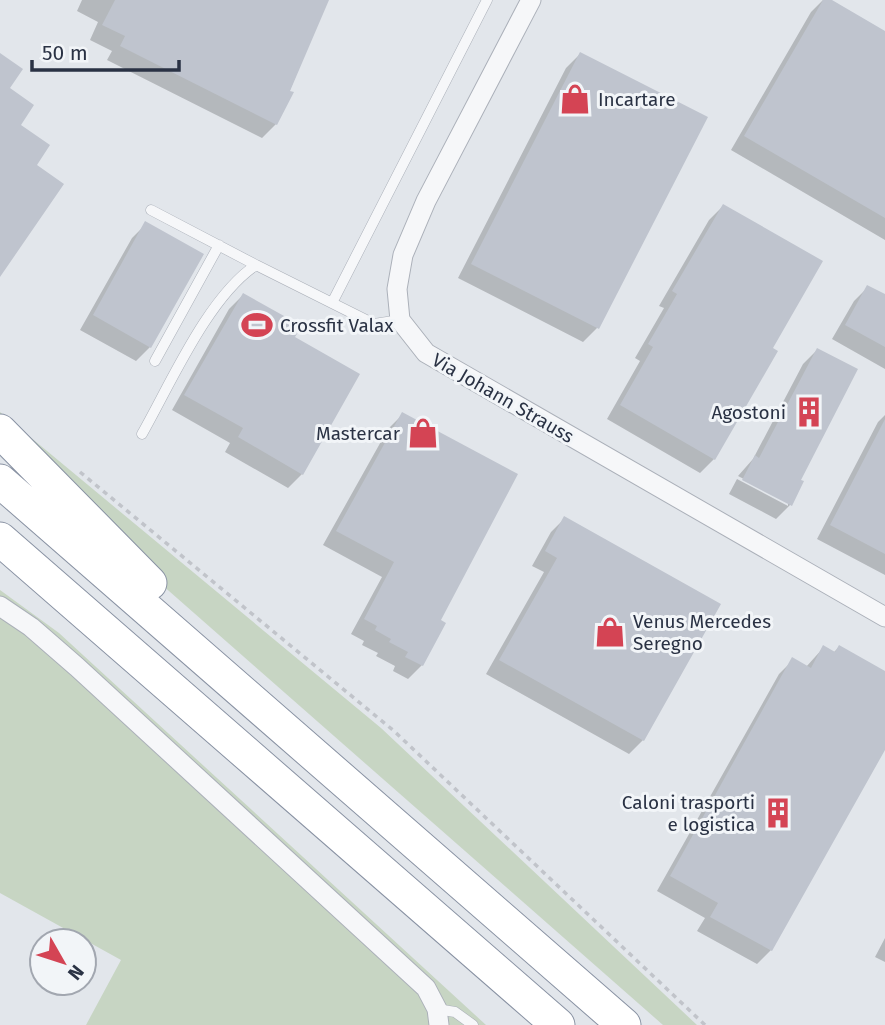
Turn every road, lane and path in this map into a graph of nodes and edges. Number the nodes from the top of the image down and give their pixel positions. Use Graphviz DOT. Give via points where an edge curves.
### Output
graph roads {
  1 [pos="486,0"];
  2 [pos="531,0"];
  3 [pos="150,210"];
  4 [pos="219,245"];
  5 [pos="256,265"];
  6 [pos="332,303"];
  7 [pos="400,320"];
  8 [pos="155,361"];
  9 [pos="0,430"];
  10 [pos="142,435"];
  11 [pos="78,470"];
  12 [pos="0,481"];
  13 [pos="0,539"];
  14 [pos="0,569"];
  15 [pos="0,606"];
  16 [pos="885,617"];
  17 [pos="223,675"];
  18 [pos="195,709"];
  19 [pos="438,1017"];
  20 [pos="472,1025"];
  21 [pos="558,1025"];
  22 [pos="624,1025"];
  23 [pos="705,1025"];
  1 -- 6 [label="lane"];
  2 -- 7 [label="street" via="426,201 403,255 397,289"];
  3 -- 4 [label="lane"];
  4 -- 5 [label="lane"];
  4 -- 8 [label="lane"];
  5 -- 6 [label="lane"];
  5 -- 10 [label="lane" via="222,296"];
  6 -- 7 [label="lane" via="374,324"];
  7 -- 16 [label="street, Via Johann Strauss" via="426,354"];
  9 -- 17 [label="highway" via="125,560 202,629"];
  11 -- 23 [label="path" via="394,731"];
  12 -- 17 [label="highway"];
  13 -- 18 [label="highway"];
  14 -- 18 [label="highway" via="86,637"];
  15 -- 19 [label="street" via="78,667 426,988"];
  17 -- 22 [label="highway"];
  18 -- 21 [label="highway"];
  19 -- 20 [label="lane" via="454,1012"];
}
